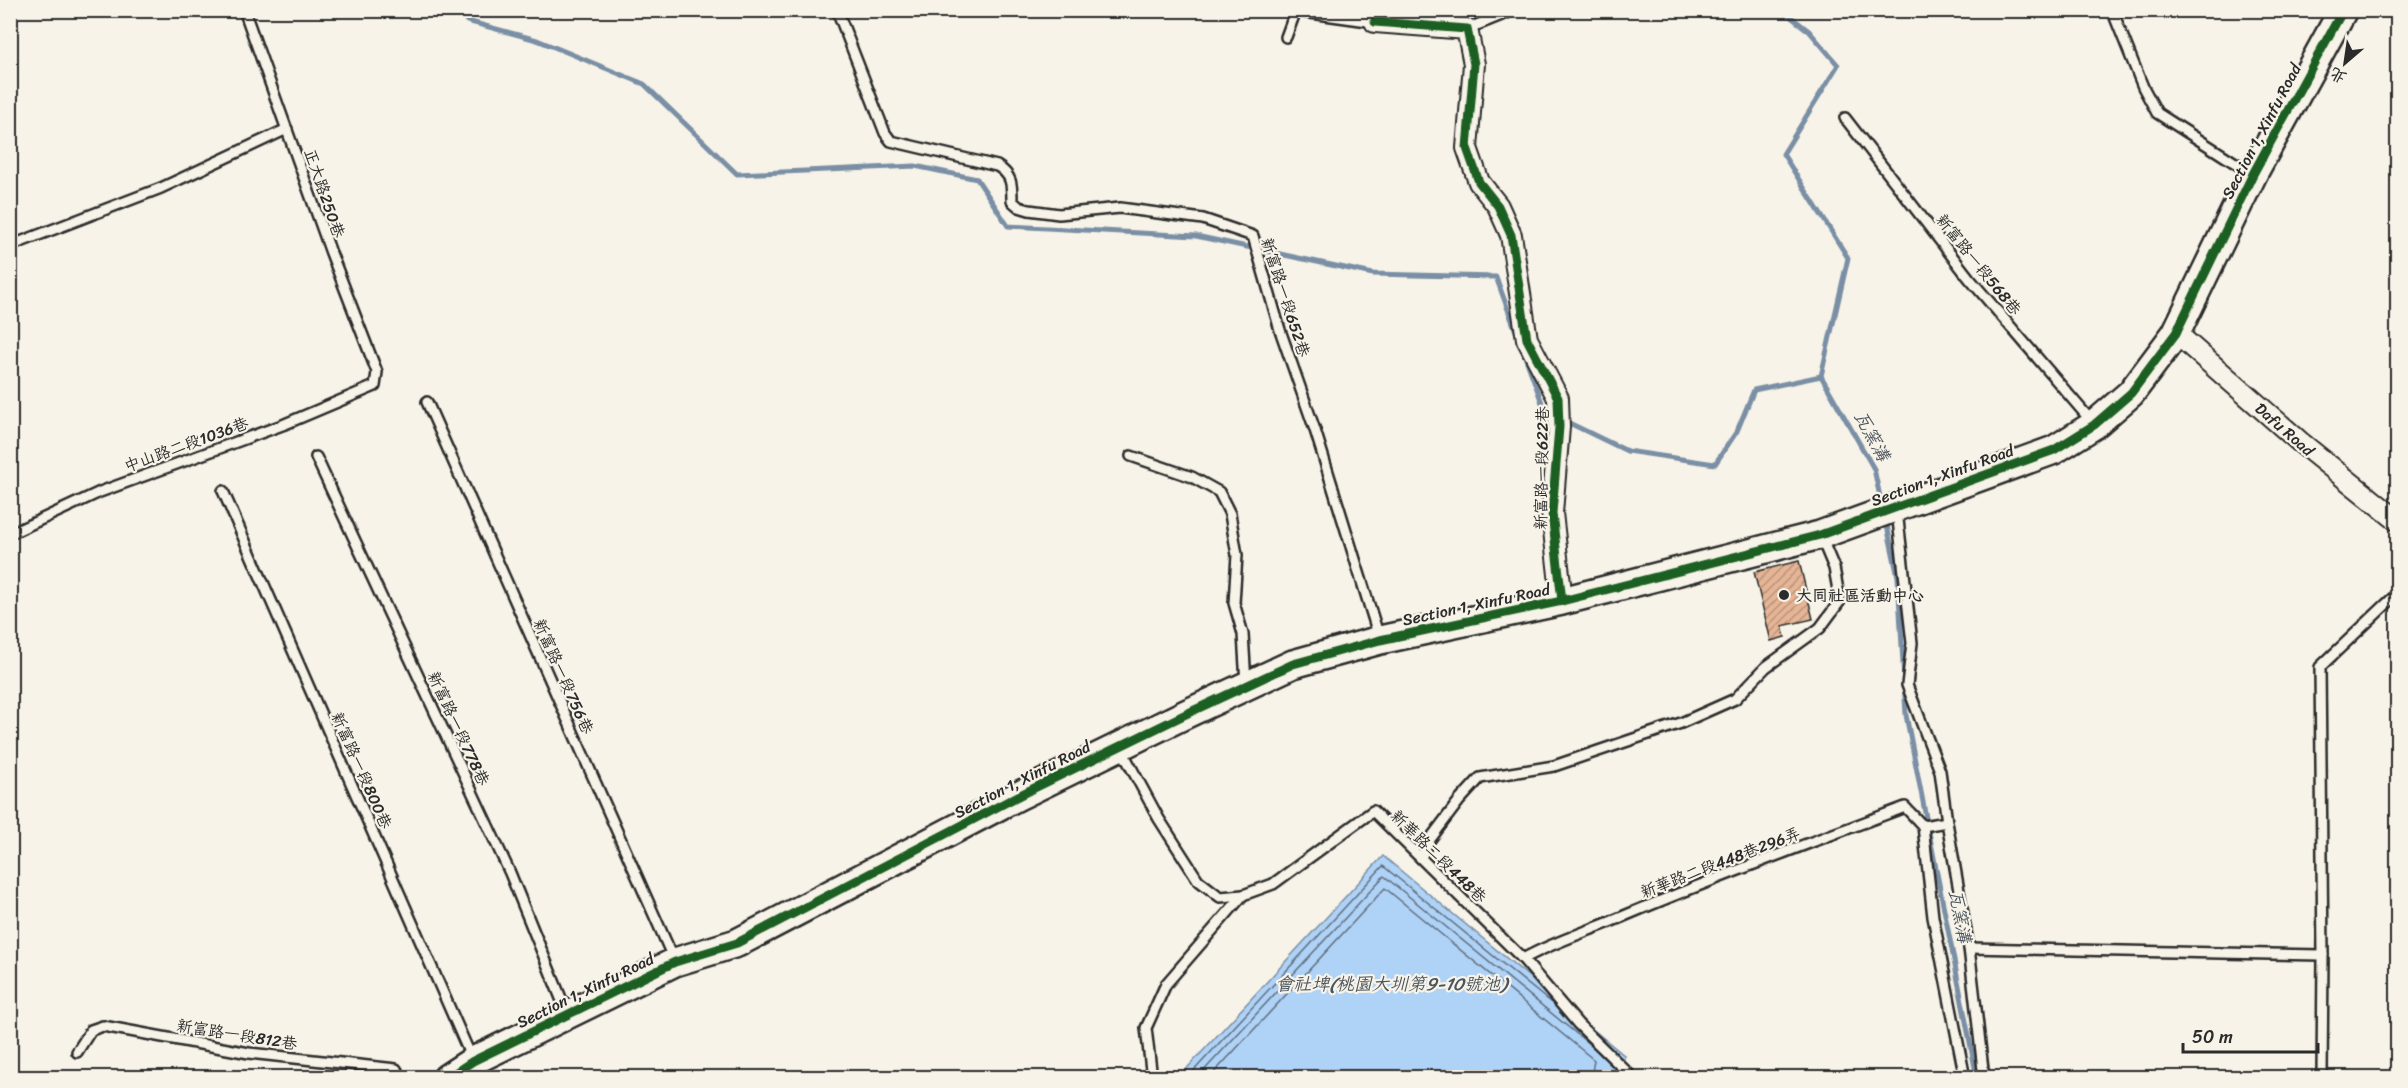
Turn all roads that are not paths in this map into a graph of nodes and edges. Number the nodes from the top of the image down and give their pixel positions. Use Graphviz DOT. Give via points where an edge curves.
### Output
graph roads {
  1 [pos="244,10"];
  2 [pos="837,10"];
  3 [pos="1514,10"];
  4 [pos="2112,10"];
  5 [pos="2343,10"];
  6 [pos="1296,11"];
  7 [pos="1376,16"];
  8 [pos="1467,29"];
  9 [pos="1286,37"];
  10 [pos="1845,118"];
  11 [pos="287,129"];
  12 [pos="2253,174"];
  13 [pos="10,246"];
  14 [pos="2176,333"];
  15 [pos="375,386"];
  16 [pos="427,402"];
  17 [pos="2094,425"];
  18 [pos="1131,456"];
  19 [pos="316,457"];
  20 [pos="223,491"];
  21 [pos="1896,508"];
  22 [pos="2397,521"];
  23 [pos="10,534"];
  24 [pos="1820,535"];
  25 [pos="2397,593"];
  26 [pos="1562,601"];
  27 [pos="1380,640"];
  28 [pos="1246,686"];
  29 [pos="1120,747"];
  30 [pos="1947,822"];
  31 [pos="1923,826"];
  32 [pos="1421,858"];
  33 [pos="1243,895"];
  34 [pos="1969,948"];
  35 [pos="2323,955"];
  36 [pos="1523,959"];
  37 [pos="675,962"];
  38 [pos="567,1015"];
  39 [pos="77,1052"];
  40 [pos="473,1061"];
  41 [pos="401,1077"];
  42 [pos="447,1077"];
  43 [pos="1152,1077"];
  44 [pos="1633,1077"];
  45 [pos="1965,1077"];
  46 [pos="1984,1077"];
  47 [pos="2322,1077"];
  1 -- 11 [label="lane, 正大路250巷"];
  2 -- 27 [label="lane, 新富路一段652巷" via="891,141 997,166 1012,180 1012,201 1029,210 1059,214 1120,208 1203,219 1253,236"];
  3 -- 8 [label="lane"];
  4 -- 12 [label="lane" via="2157,113"];
  5 -- 12 [label="street, Section 1, Xinfu Road"];
  6 -- 7 [label="lane"];
  6 -- 9 [label="lane"];
  7 -- 8 [label="street"];
  8 -- 26 [label="street, 新富路一段622巷" via="1474,64 1467,148 1479,182 1498,206 1511,235 1527,339 1558,398 1552,513"];
  10 -- 17 [label="lane, 新富路一段568巷" via="1969,278"];
  11 -- 13 [label="lane" via="161,188"];
  11 -- 15 [label="lane, 正大路250巷" via="377,372"];
  12 -- 14 [label="street, Section 1, Xinfu Road"];
  14 -- 17 [label="street, Section 1, Xinfu Road" via="2131,393"];
  14 -- 22 [label="street, Dafu Road"];
  15 -- 23 [label="lane, 中山路二段1036巷" via="285,424 100,492"];
  16 -- 37 [label="lane, 新富路一段756巷"];
  17 -- 21 [label="street, Section 1, Xinfu Road" via="2054,450"];
  18 -- 28 [label="lane" via="1192,477 1219,492 1230,513 1237,555 1234,603 1243,634"];
  19 -- 38 [label="lane, 新富路一段778巷" via="510,873"];
  20 -- 40 [label="lane, 新富路一段800巷"];
  21 -- 24 [label="street, Section 1, Xinfu Road"];
  21 -- 30 [label="lane" via="1912,643 1907,685 1940,771"];
  24 -- 26 [label="street, Section 1, Xinfu Road"];
  24 -- 32 [label="lane" via="1834,568 1840,601 1820,628 1766,666 1735,699 1681,723 1554,766 1480,778 1428,842"];
  25 -- 35 [label="lane" via="2320,668"];
  26 -- 27 [label="street, Section 1, Xinfu Road"];
  27 -- 28 [label="street, Section 1, Xinfu Road" via="1293,664"];
  28 -- 29 [label="street, Section 1, Xinfu Road"];
  29 -- 33 [label="lane, 新華路二段448巷" via="1198,880 1220,897"];
  29 -- 37 [label="street, Section 1, Xinfu Road" via="736,944"];
  30 -- 31 [label="lane"];
  30 -- 34 [label="lane"];
  31 -- 36 [label="lane, 新華路二段448巷296弄" via="1905,807 1707,881 1552,943"];
  31 -- 45 [label="lane" via="1933,917"];
  32 -- 33 [label="lane, 新華路二段448巷" via="1373,812 1273,884"];
  32 -- 36 [label="lane, 新華路二段448巷"];
  33 -- 43 [label="lane" via="1166,984 1146,1028"];
  34 -- 35 [label="lane"];
  34 -- 46 [label="lane"];
  35 -- 47 [label="lane"];
  36 -- 44 [label="lane, 新華路二段448巷" via="1578,1024"];
  37 -- 38 [label="street, Section 1, Xinfu Road"];
  38 -- 40 [label="street, Section 1, Xinfu Road"];
  39 -- 41 [label="lane, 新富路一段812巷" via="91,1030 103,1026 249,1053 396,1069"];
  40 -- 42 [label="street, Section 1, Xinfu Road"];
}
